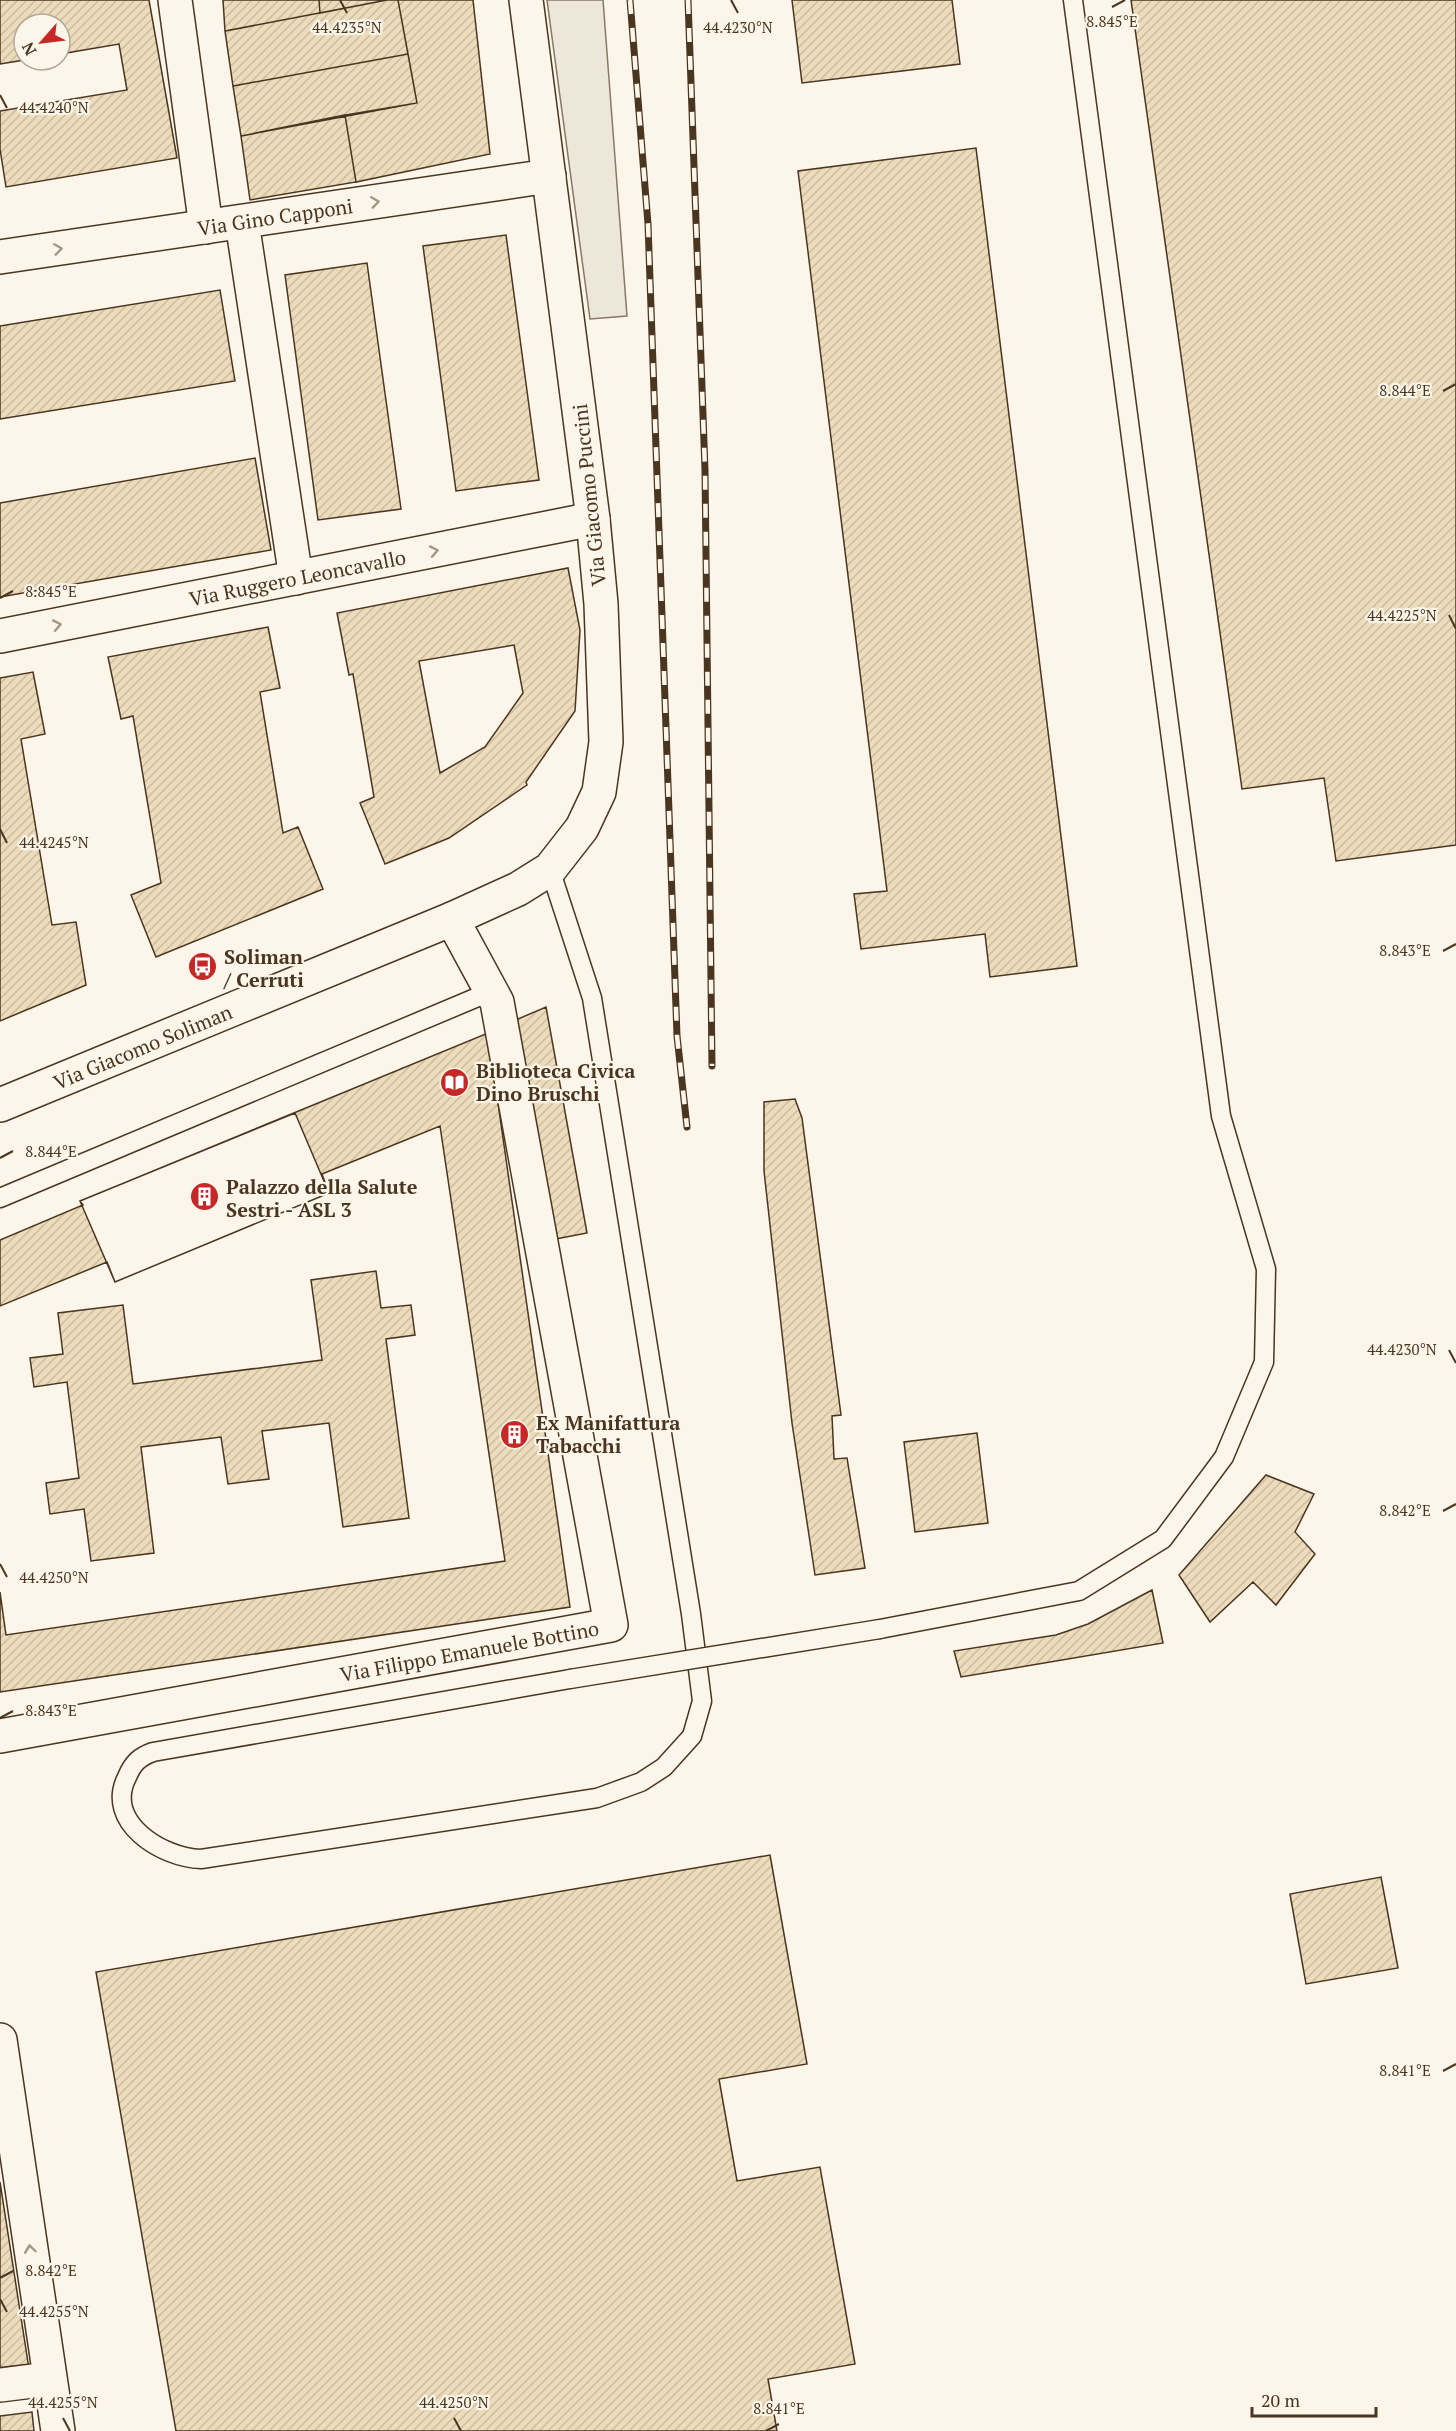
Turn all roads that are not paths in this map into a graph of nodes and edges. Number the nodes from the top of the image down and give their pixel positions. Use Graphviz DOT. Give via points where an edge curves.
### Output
graph roads {
  1 [pos="175,0"];
  2 [pos="526,0"];
  3 [pos="1073,0"];
  4 [pos="549,176"];
  5 [pos="242,222"];
  6 [pos="206,227"];
  7 [pos="0,257"];
  8 [pos="593,519"];
  9 [pos="296,578"];
  10 [pos="0,636"];
  11 [pos="550,869"];
  12 [pos="452,919"];
  13 [pos="492,991"];
  14 [pos="0,1105"];
  15 [pos="0,1198"];
  16 [pos="0,1736"];
  17 [pos="0,2040"];
  18 [pos="49,2379"];
  19 [pos="0,2385"];
  20 [pos="58,2431"];
  1 -- 6 [label="street"];
  2 -- 4 [label="street, Via Giacomo Puccini"];
  3 -- 11 [label="lane, bridge" via="1221,1116 1266,1269 1264,1362 1224,1457 1163,1539 1079,1591 880,1629 570,1679 140,1757 122,1787 121,1806 131,1826 153,1844 185,1858 201,1859 597,1798 641,1782 664,1767 692,1736 702,1701 701,1690 597,1034 591,998"];
  5 -- 4 [label="street, Via Gino Capponi, one-way"];
  4 -- 8 [label="street, Via Giacomo Puccini"];
  5 -- 6 [label="street, Via Gino Capponi"];
  5 -- 9 [label="street"];
  7 -- 6 [label="street, Via Gino Capponi, one-way"];
  9 -- 8 [label="street, Via Ruggero Leoncavallo, one-way"];
  8 -- 11 [label="street, Via Giacomo Puccini" via="606,742 599,792 582,828"];
  10 -- 9 [label="street, Via Ruggero Leoncavallo, one-way"];
  11 -- 12 [label="street, Via Giacomo Puccini" via="518,889"];
  12 -- 13 [label="street, Via Filippo Emanuele Bottino"];
  12 -- 14 [label="street, Via Giacomo Soliman"];
  13 -- 15 [label="lane"];
  13 -- 16 [label="street, Via Filippo Emanuele Bottino" via="611,1625"];
  18 -- 17 [label="street, one-way"];
  18 -- 19 [label="street"];
  18 -- 20 [label="street"];
}
